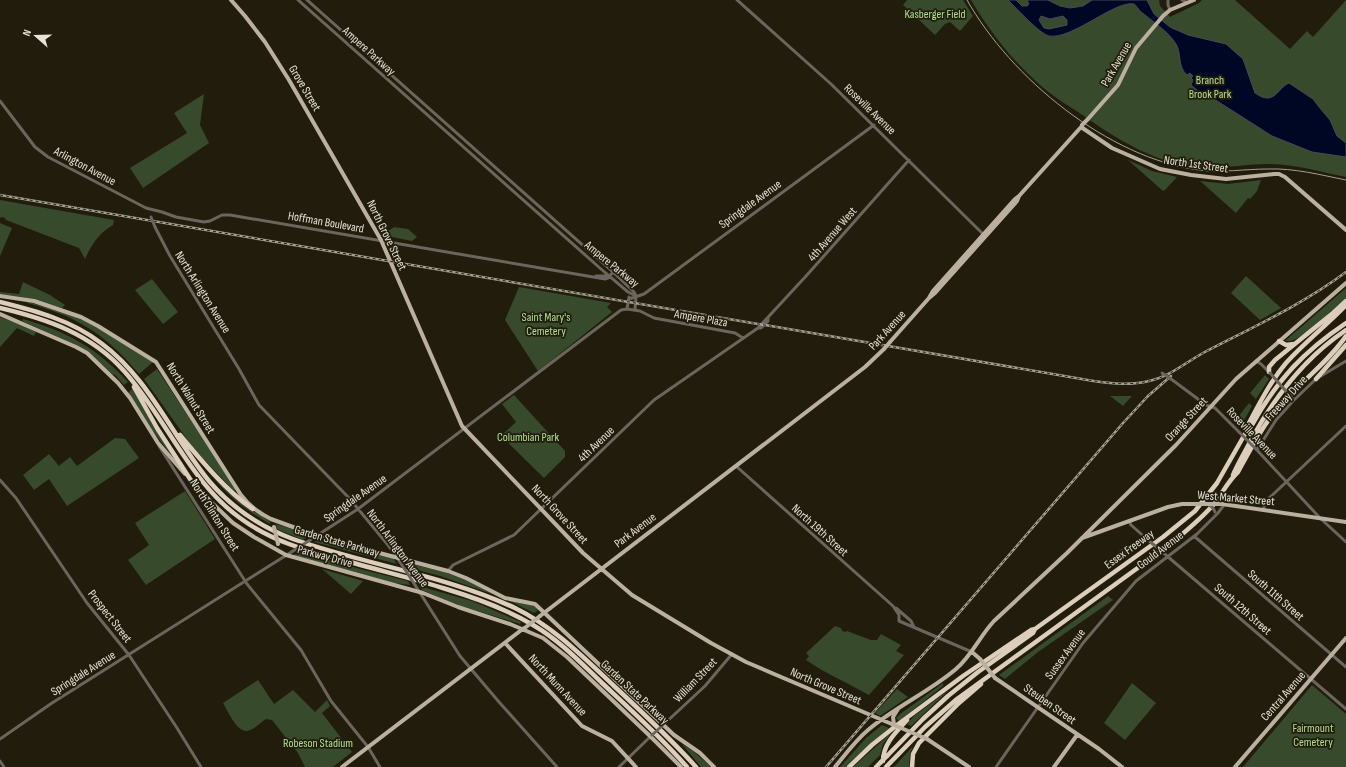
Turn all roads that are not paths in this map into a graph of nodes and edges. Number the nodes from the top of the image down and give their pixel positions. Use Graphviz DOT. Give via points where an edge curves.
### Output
graph roads {
  1 [pos="230,0"];
  2 [pos="298,0"];
  3 [pos="307,0"];
  4 [pos="737,0"];
  5 [pos="1168,0"];
  6 [pos="1194,0"];
  7 [pos="1186,1"];
  8 [pos="1170,10"];
  9 [pos="0,101"];
  10 [pos="874,125"];
  11 [pos="1081,126"];
  12 [pos="909,160"];
  13 [pos="354,192"];
  14 [pos="151,210"];
  15 [pos="1346,230"];
  16 [pos="985,235"];
  17 [pos="381,240"];
  18 [pos="613,272"];
  19 [pos="610,276"];
  20 [pos="1346,283"];
  21 [pos="628,292"];
  22 [pos="0,296"];
  23 [pos="636,296"];
  24 [pos="629,299"];
  25 [pos="1346,301"];
  26 [pos="0,302"];
  27 [pos="1346,305"];
  28 [pos="0,308"];
  29 [pos="627,309"];
  30 [pos="1340,309"];
  31 [pos="635,310"];
  32 [pos="0,314"];
  33 [pos="768,318"];
  34 [pos="1346,319"];
  35 [pos="1346,323"];
  36 [pos="1346,330"];
  37 [pos="1330,333"];
  38 [pos="1346,336"];
  39 [pos="744,338"];
  40 [pos="1279,341"];
  41 [pos="1297,342"];
  42 [pos="1346,345"];
  43 [pos="1256,361"];
  44 [pos="1346,361"];
  45 [pos="1162,373"];
  46 [pos="1269,373"];
  47 [pos="126,374"];
  48 [pos="1316,379"];
  49 [pos="1293,399"];
  50 [pos="1211,407"];
  51 [pos="160,410"];
  52 [pos="1346,426"];
  53 [pos="1249,427"];
  54 [pos="464,428"];
  55 [pos="158,443"];
  56 [pos="1256,449"];
  57 [pos="736,466"];
  58 [pos="1233,477"];
  59 [pos="0,480"];
  60 [pos="192,482"];
  61 [pos="1287,482"];
  62 [pos="1208,504"];
  63 [pos="1223,504"];
  64 [pos="253,508"];
  65 [pos="358,509"];
  66 [pos="542,509"];
  67 [pos="1263,510"];
  68 [pos="1214,517"];
  69 [pos="1320,518"];
  70 [pos="270,519"];
  71 [pos="1129,521"];
  72 [pos="1346,522"];
  73 [pos="317,536"];
  74 [pos="1194,536"];
  75 [pos="1081,539"];
  76 [pos="1346,542"];
  77 [pos="269,546"];
  78 [pos="286,555"];
  79 [pos="1167,556"];
  80 [pos="397,557"];
  81 [pos="601,569"];
  82 [pos="448,571"];
  83 [pos="246,582"];
  84 [pos="420,592"];
  85 [pos="893,606"];
  86 [pos="1108,612"];
  87 [pos="542,614"];
  88 [pos="914,627"];
  89 [pos="524,628"];
  90 [pos="1035,629"];
  91 [pos="1346,638"];
  92 [pos="505,642"];
  93 [pos="1029,646"];
  94 [pos="972,652"];
  95 [pos="732,654"];
  96 [pos="129,655"];
  97 [pos="1331,655"];
  98 [pos="1346,667"];
  99 [pos="471,669"];
  100 [pos="1311,679"];
  101 [pos="925,705"];
  102 [pos="1038,708"];
  103 [pos="1346,709"];
  104 [pos="898,710"];
  105 [pos="882,720"];
  106 [pos="663,725"];
  107 [pos="894,725"];
  108 [pos="1078,735"];
  109 [pos="652,736"];
  110 [pos="0,739"];
  111 [pos="368,748"];
  112 [pos="628,758"];
  113 [pos="0,761"];
  114 [pos="886,766"];
  115 [pos="4,767"];
  116 [pos="201,767"];
  117 [pos="342,767"];
  118 [pos="380,767"];
  119 [pos="557,767"];
  120 [pos="619,767"];
  121 [pos="636,767"];
  122 [pos="680,767"];
  123 [pos="687,767"];
  124 [pos="696,767"];
  125 [pos="714,767"];
  126 [pos="835,767"];
  127 [pos="849,767"];
  128 [pos="876,767"];
  129 [pos="912,767"];
  130 [pos="969,767"];
  131 [pos="996,767"];
  132 [pos="1054,767"];
  133 [pos="1122,767"];
  134 [pos="1235,767"];
  1 -- 13 [label="main road, Grove Street" via="265,42"];
  2 -- 19 [label="street, Ampere Parkway"];
  3 -- 18 [label="street, Ampere Parkway"];
  4 -- 10 [label="street, Roseville Avenue" via="815,68"];
  5 -- 8 [label="street"];
  6 -- 7 [label="main road, Park Avenue"];
  7 -- 8 [label="main road, Park Avenue"];
  8 -- 11 [label="main road, Park Avenue, bridge" via="1134,51 1118,85"];
  9 -- 14 [label="street, Arlington Avenue" via="35,147 48,157"];
  10 -- 12 [label="street, Roseville Avenue"];
  10 -- 23 [label="street, Springdale Avenue" via="644,294"];
  11 -- 15 [label="main road, North 1st Street" via="1111,147 1156,168 1228,180 1281,175"];
  11 -- 16 [label="main road, Park Avenue"];
  12 -- 16 [label="street, Roseville Avenue"];
  12 -- 33 [label="street, 4th Avenue West"];
  13 -- 17 [label="main road, North Grove Street"];
  14 -- 17 [label="street, Hoffman Boulevard" via="176,218 202,222 230,215"];
  14 -- 65 [label="street, North Arlington Avenue, bridge" via="151,217 170,256 259,405"];
  16 -- 57 [label="main road, Park Avenue, bridge" via="869,364"];
  17 -- 19 [label="street, Hoffman Boulevard" via="606,279"];
  17 -- 54 [label="main road, North Grove Street"];
  18 -- 19 [label="street"];
  18 -- 23 [label="street, Ampere Parkway"];
  19 -- 21 [label="street, Ampere Parkway"];
  20 -- 40 [label="main road, Orange Street"];
  21 -- 23 [label="street, Ampere Parkway"];
  21 -- 24 [label="street"];
  22 -- 64 [label="main road, North Walnut Street" via="34,301 81,317 156,362 237,489"];
  23 -- 24 [label="street, Springdale Avenue"];
  23 -- 31 [label="street"];
  24 -- 29 [label="street"];
  25 -- 30 [label="highway"];
  26 -- 51 [label="highway, Garden State Parkway" via="51,316 93,337 126,365"];
  27 -- 30 [label="highway, Essex Freeway"];
  28 -- 47 [label="highway, Garden State Parkway" via="70,330 102,351"];
  29 -- 31 [label="street"];
  29 -- 54 [label="street, Springdale Avenue" via="620,310"];
  30 -- 41 [label="highway"];
  30 -- 53 [label="highway, Essex Freeway" via="1276,375"];
  31 -- 39 [label="street, Ampere Plaza" via="654,318 735,333"];
  32 -- 55 [label="main road, North Clinton Street" via="86,353 114,378"];
  33 -- 39 [label="street, 4th Avenue"];
  34 -- 37 [label="highway"];
  35 -- 37 [label="highway"];
  36 -- 58 [label="highway" via="1310,359 1284,387 1259,426"];
  37 -- 53 [label="highway" via="1289,370"];
  38 -- 58 [label="highway, Essex Freeway" via="1330,356 1276,410"];
  39 -- 66 [label="street, 4th Avenue" via="654,400"];
  40 -- 41 [label="highway" via="1288,345"];
  40 -- 43 [label="main road, Orange Street"];
  41 -- 46 [label="highway" via="1274,361 1269,367"];
  42 -- 48 [label="highway"];
  43 -- 46 [label="street"];
  43 -- 50 [label="main road, Orange Street"];
  44 -- 48 [label="street, Freeway Drive"];
  45 -- 50 [label="street, Roseville Avenue, bridge"];
  46 -- 49 [label="street, bridge"];
  47 -- 60 [label="highway"];
  47 -- 123 [label="highway, Garden State Parkway" via="198,477 221,502 244,521 269,536 296,547 452,590 525,620 564,648 657,735"];
  48 -- 49 [label="street, Freeway Drive"];
  49 -- 56 [label="street, Freeway Drive"];
  50 -- 56 [label="street, Roseville Avenue, bridge"];
  50 -- 75 [label="main road, Orange Street"];
  51 -- 64 [label="highway" via="205,464 241,500"];
  51 -- 124 [label="highway, Garden State Parkway" via="209,480 228,501 251,518 298,541 458,586 502,602 532,617 574,648"];
  52 -- 61 [label="street"];
  53 -- 90 [label="highway, Essex Freeway" via="1217,483 1191,514"];
  54 -- 65 [label="street, Springdale Avenue"];
  54 -- 66 [label="main road, North Grove Street"];
  55 -- 60 [label="main road, Parkway Drive"];
  55 -- 83 [label="street, North Clinton Street"];
  56 -- 61 [label="street, Roseville Avenue"];
  57 -- 81 [label="main road, Park Avenue"];
  57 -- 85 [label="street, North 19th Street"];
  58 -- 93 [label="highway, Essex Freeway" via="1211,508 1183,534"];
  59 -- 96 [label="street, Prospect Street" via="16,498 87,603"];
  60 -- 77 [label="main road, Parkway Drive" via="233,523"];
  61 -- 67 [label="street" via="1266,501"];
  61 -- 69 [label="street, Roseville Avenue"];
  62 -- 63 [label="main road, West Market Street, bridge"];
  62 -- 68 [label="street, bridge" via="1215,512"];
  62 -- 71 [label="main road, West Market Street, bridge" via="1171,506"];
  63 -- 67 [label="main road, West Market Street"];
  63 -- 68 [label="street, Gould Avenue"];
  64 -- 70 [label="main road, North Walnut Street"];
  65 -- 73 [label="street, Springdale Avenue"];
  65 -- 80 [label="street, North Arlington Avenue"];
  66 -- 81 [label="main road, North Grove Street"];
  66 -- 82 [label="street, 4th Avenue" via="510,538 453,565"];
  67 -- 69 [label="main road, West Market Street"];
  68 -- 74 [label="street, Gould Avenue"];
  69 -- 72 [label="main road, West Market Street"];
  69 -- 76 [label="street, Roseville Avenue"];
  70 -- 73 [label="main road, North Walnut Street"];
  70 -- 77 [label="main road, bridge" via="278,544 275,547"];
  71 -- 75 [label="main road, West Market Street"];
  71 -- 79 [label="street, South 12th Street, bridge"];
  73 -- 78 [label="street, Springdale Avenue, bridge"];
  73 -- 80 [label="main road, Parkway Drive"];
  74 -- 79 [label="street, Gould Avenue"];
  74 -- 97 [label="street, South 11th Street"];
  75 -- 94 [label="main road, Orange Street" via="991,624"];
  77 -- 78 [label="main road, Parkway Drive"];
  78 -- 83 [label="street, Springdale Avenue"];
  78 -- 84 [label="main road, Parkway Drive"];
  79 -- 86 [label="street, Gould Avenue" via="1137,579"];
  79 -- 100 [label="street, South 12th Street"];
  80 -- 82 [label="main road, Parkway Drive"];
  80 -- 84 [label="street, North Arlington Avenue, bridge"];
  81 -- 87 [label="main road, Park Avenue"];
  81 -- 95 [label="main road, North Grove Street" via="632,595"];
  82 -- 87 [label="main road, Parkway Drive" via="505,598 528,602 539,607"];
  83 -- 96 [label="street, Springdale Avenue"];
  83 -- 111 [label="street, North Clinton Street" via="301,650 330,701"];
  84 -- 89 [label="main road, Parkway Drive"];
  84 -- 99 [label="street, North Arlington Avenue" via="456,651"];
  85 -- 88 [label="street, North 19th Street" via="911,621"];
  85 -- 88 [label="street, North 19th Street" via="899,614 899,621"];
  86 -- 102 [label="street, Sussex Avenue"];
  87 -- 89 [label="main road, Park Avenue, bridge"];
  87 -- 106 [label="main road"];
  88 -- 94 [label="street"];
  89 -- 92 [label="main road, Park Avenue"];
  89 -- 109 [label="main road, Parkway Drive" via="545,639 560,651"];
  90 -- 101 [label="highway" via="971,670"];
  90 -- 128 [label="highway, Essex Freeway, bridge" via="948,696"];
  91 -- 97 [label="main road, Central Avenue"];
  92 -- 99 [label="main road, Park Avenue"];
  92 -- 112 [label="main road, North Munn Avenue" via="582,726 612,741"];
  93 -- 114 [label="highway, Essex Freeway" via="949,705"];
  93 -- 129 [label="highway" via="971,692 921,741 913,754"];
  94 -- 102 [label="main road, Steuben Street, bridge" via="995,678"];
  94 -- 104 [label="main road, Orange Street" via="949,674"];
  95 -- 105 [label="main road, North Grove Street"];
  95 -- 106 [label="street, William Street" via="705,686"];
  96 -- 110 [label="street, Springdale Avenue"];
  96 -- 116 [label="street, Prospect Street"];
  97 -- 98 [label="street, South 11th Street"];
  97 -- 100 [label="main road, Central Avenue"];
  99 -- 111 [label="main road, Park Avenue"];
  99 -- 119 [label="street, North Arlington Avenue"];
  100 -- 103 [label="street, South 12th Street"];
  100 -- 134 [label="main road, Central Avenue"];
  101 -- 114 [label="highway" via="888,743 884,756"];
  101 -- 127 [label="highway" via="880,739"];
  102 -- 108 [label="main road, Steuben Street"];
  102 -- 131 [label="street, Sussex Avenue"];
  104 -- 105 [label="main road, Orange Street"];
  104 -- 107 [label="main road" via="894,715"];
  105 -- 107 [label="main road, North Grove Street"];
  105 -- 126 [label="main road, Orange Street" via="861,736"];
  106 -- 109 [label="street, William Street, bridge"];
  106 -- 125 [label="main road"];
  107 -- 130 [label="main road, North Grove Street, bridge" via="927,739"];
  108 -- 132 [label="main road"];
  108 -- 133 [label="main road, Steuben Street"];
  109 -- 112 [label="street, William Street"];
  109 -- 122 [label="main road, Parkway Drive"];
  111 -- 117 [label="main road, Park Avenue"];
  111 -- 118 [label="street, North Clinton Street"];
  112 -- 120 [label="street, William Street"];
  112 -- 121 [label="main road, North Munn Avenue"];
  113 -- 115 [label="street"];
}
